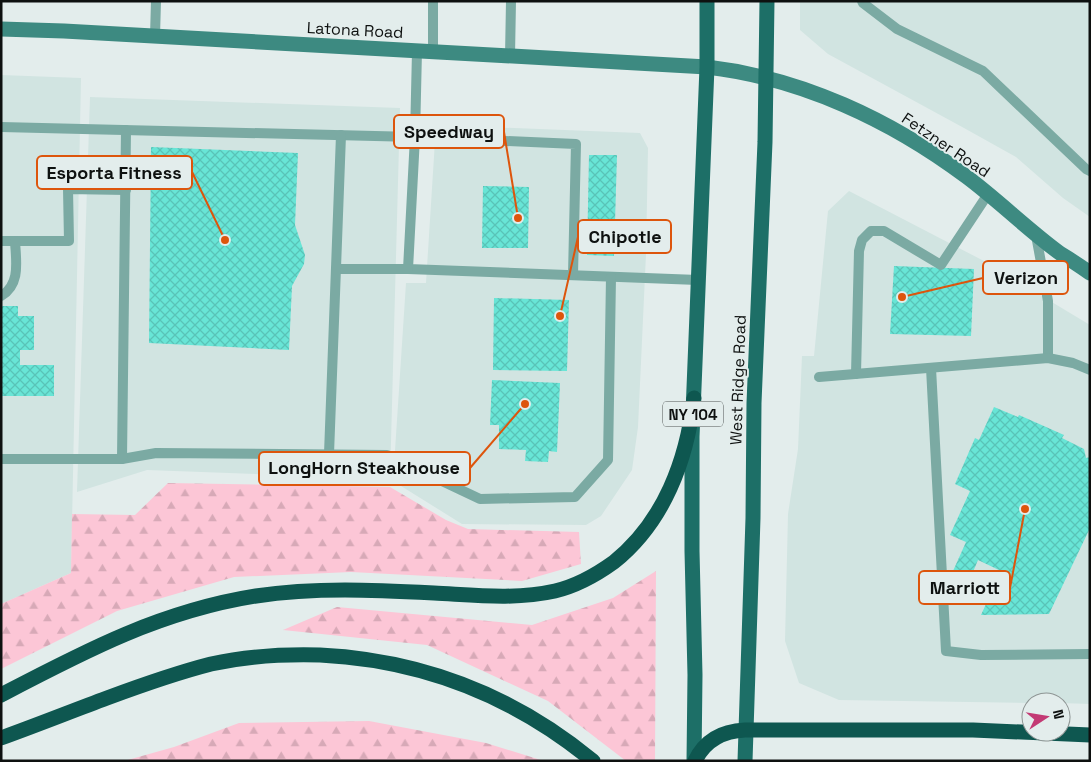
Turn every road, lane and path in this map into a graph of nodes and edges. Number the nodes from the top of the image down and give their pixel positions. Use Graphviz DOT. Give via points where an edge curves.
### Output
graph roads {
  1 [pos="156,1"];
  2 [pos="433,1"];
  3 [pos="511,1"];
  4 [pos="707,1"];
  5 [pos="767,1"];
  6 [pos="862,1"];
  7 [pos="1,29"];
  8 [pos="155,36"];
  9 [pos="417,51"];
  10 [pos="434,52"];
  11 [pos="510,56"];
  12 [pos="707,67"];
  13 [pos="766,78"];
  14 [pos="1,127"];
  15 [pos="126,130"];
  16 [pos="341,136"];
  17 [pos="415,137"];
  18 [pos="1090,171"];
  19 [pos="126,190"];
  20 [pos="988,194"];
  21 [pos="1036,234"];
  22 [pos="1,241"];
  23 [pos="14,241"];
  24 [pos="336,269"];
  25 [pos="408,270"];
  26 [pos="1090,273"];
  27 [pos="573,275"];
  28 [pos="612,277"];
  29 [pos="698,280"];
  30 [pos="1,296"];
  31 [pos="1048,358"];
  32 [pos="931,368"];
  33 [pos="1090,370"];
  34 [pos="856,374"];
  35 [pos="819,377"];
  36 [pos="694,398"];
  37 [pos="329,454"];
  38 [pos="1,459"];
  39 [pos="122,459"];
  40 [pos="1090,654"];
  41 [pos="1,695"];
  42 [pos="746,730"];
  43 [pos="1090,735"];
  44 [pos="1,738"];
  45 [pos="591,759"];
  46 [pos="695,761"];
  47 [pos="745,761"];
  1 -- 8 [label="lane"];
  2 -- 10 [label="lane"];
  3 -- 11 [label="lane"];
  4 -- 12 [label="main road, NY 104"];
  5 -- 13 [label="main road, West Ridge Road"];
  6 -- 18 [label="lane" via="897,29 982,71"];
  7 -- 8 [label="street, Latona Road"];
  8 -- 9 [label="street, Latona Road"];
  9 -- 10 [label="street, Latona Road"];
  9 -- 17 [label="lane"];
  10 -- 11 [label="street, Latona Road"];
  11 -- 12 [label="street, Latona Road"];
  12 -- 13 [label="street, Fetzner Road"];
  12 -- 29 [label="main road, NY 104"];
  13 -- 20 [label="street, Fetzner Road" via="832,100 904,135"];
  13 -- 42 [label="main road, West Ridge Road"];
  14 -- 15 [label="lane"];
  15 -- 16 [label="lane"];
  15 -- 19 [label="lane"];
  16 -- 17 [label="lane"];
  16 -- 24 [label="lane"];
  17 -- 25 [label="lane"];
  17 -- 27 [label="lane" via="576,144"];
  19 -- 23 [label="lane" via="68,189 69,241"];
  19 -- 39 [label="lane"];
  20 -- 21 [label="street, Fetzner Road"];
  20 -- 34 [label="lane" via="940,265 884,231 871,231 862,240"];
  21 -- 26 [label="street, Fetzner Road"];
  21 -- 31 [label="lane" via="1048,301"];
  22 -- 23 [label="lane"];
  23 -- 30 [label="lane" via="15,280"];
  24 -- 25 [label="lane"];
  24 -- 37 [label="lane"];
  25 -- 27 [label="lane"];
  27 -- 28 [label="lane"];
  28 -- 29 [label="lane"];
  28 -- 37 [label="lane" via="608,460 575,497 480,498 387,455"];
  29 -- 36 [label="main road, NY 104"];
  31 -- 32 [label="lane"];
  31 -- 33 [label="lane"];
  32 -- 34 [label="lane"];
  32 -- 40 [label="lane" via="946,651"];
  34 -- 35 [label="lane"];
  36 -- 41 [label="highway" via="684,450 660,508 620,557 576,584 554,591 514,596 341,590 255,596 151,623 80,654"];
  36 -- 46 [label="main road, NY 104"];
  37 -- 39 [label="lane" via="156,453"];
  38 -- 39 [label="lane"];
  42 -- 43 [label="highway" via="973,730"];
  42 -- 46 [label="highway" via="717,737 702,749"];
  42 -- 47 [label="main road, West Ridge Road"];
  44 -- 45 [label="highway" via="184,671 274,656 340,656 422,671 490,695 526,713"];
}
